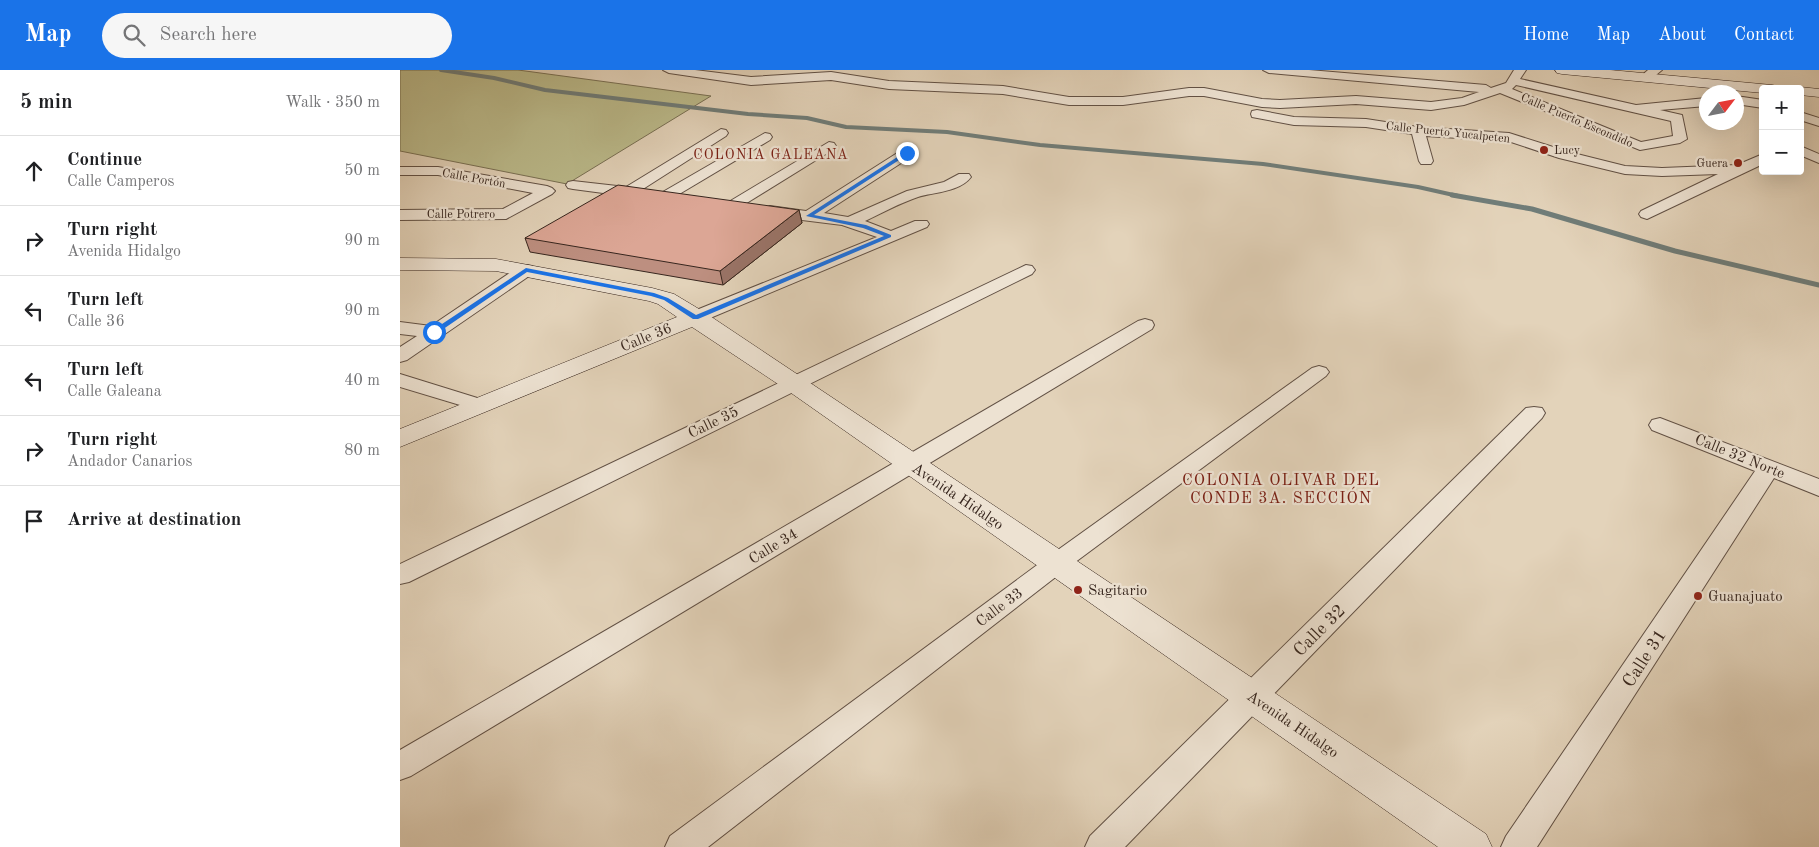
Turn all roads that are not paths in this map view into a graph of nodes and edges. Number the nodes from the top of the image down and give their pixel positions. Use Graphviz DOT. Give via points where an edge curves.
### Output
graph roads {
  1 [pos="669,70"];
  2 [pos="1268,70"];
  3 [pos="1520,70"];
  4 [pos="1562,70"];
  5 [pos="1651,73"];
  6 [pos="1513,81"];
  7 [pos="1768,84"];
  8 [pos="1498,89"];
  9 [pos="1804,91"];
  10 [pos="1819,93"];
  11 [pos="1221,97"];
  12 [pos="1744,101"];
  13 [pos="1699,103"];
  14 [pos="1759,103"];
  15 [pos="1636,109"];
  16 [pos="1804,117"];
  17 [pos="1819,122"];
  18 [pos="1418,131"];
  19 [pos="721,133"];
  20 [pos="765,137"];
  21 [pos="829,146"];
  22 [pos="1804,149"];
  23 [pos="1819,150"];
  24 [pos="1804,151"];
  25 [pos="907,153"];
  26 [pos="1819,159"];
  27 [pos="1759,160"];
  28 [pos="1426,162"];
  29 [pos="1742,169"];
  30 [pos="400,171"];
  31 [pos="964,177"];
  32 [pos="573,185"];
  33 [pos="547,191"];
  34 [pos="629,191"];
  35 [pos="666,196"];
  36 [pos="685,199"];
  37 [pos="714,203"];
  38 [pos="732,206"];
  39 [pos="400,214"];
  40 [pos="1647,214"];
  41 [pos="808,216"];
  42 [pos="848,223"];
  43 [pos="921,224"];
  44 [pos="889,236"];
  45 [pos="400,264"];
  46 [pos="526,270"];
  47 [pos="1026,270"];
  48 [pos="696,317"];
  49 [pos="1145,325"];
  50 [pos="400,328"];
  51 [pos="434,332"];
  52 [pos="400,356"];
  53 [pos="1319,372"];
  54 [pos="400,380"];
  55 [pos="793,383"];
  56 [pos="480,405"];
  57 [pos="1534,413"];
  58 [pos="1660,425"];
  59 [pos="400,439"];
  60 [pos="911,464"];
  61 [pos="1769,468"];
  62 [pos="1819,488"];
  63 [pos="1057,564"];
  64 [pos="400,575"];
  65 [pos="1253,697"];
  66 [pos="400,766"];
  67 [pos="682,847"];
  68 [pos="1102,847"];
  69 [pos="1472,847"];
  70 [pos="1518,847"];
  1 -- 11 [label="street" via="751,81 831,76 889,85 1003,90 1068,101 1122,101 1190,92"];
  2 -- 8 [label="street, Calle Puerto Escondido"];
  3 -- 6 [label="street"];
  4 -- 5 [label="street"];
  5 -- 7 [label="street"];
  6 -- 8 [label="street" via="1510,86"];
  6 -- 15 [label="street"];
  8 -- 11 [label="street" via="1464,101 1431,106 1356,100 1271,104"];
  8 -- 15 [label="street, Calle Puerto Escondido" via="1633,144 1647,146 1680,139 1677,118"];
  9 -- 10 [label="street"];
  11 -- 18 [label="street, Calle Puerto Yucalpeten" via="1238,108 1274,118 1366,123"];
  12 -- 14 [label="street"];
  13 -- 15 [label="street"];
  16 -- 17 [label="street"];
  18 -- 28 [label="street"];
  18 -- 29 [label="street, Calle Puerto Yucalpeten" via="1509,137 1625,170"];
  19 -- 34 [label="street"];
  20 -- 35 [label="street"];
  21 -- 38 [label="street"];
  22 -- 23 [label="street"];
  24 -- 26 [label="street"];
  25 -- 41 [label="street"];
  27 -- 29 [label="street, Calle Puerto Yucalpeten"];
  29 -- 40 [label="street"];
  30 -- 33 [label="street, Calle Portón" via="438,171"];
  31 -- 42 [label="street" via="949,185 912,194"];
  32 -- 34 [label="street"];
  33 -- 39 [label="street, Calle Potrero" via="506,214"];
  34 -- 35 [label="street"];
  35 -- 36 [label="street"];
  37 -- 38 [label="street"];
  38 -- 41 [label="street"];
  41 -- 42 [label="street"];
  42 -- 44 [label="street"];
  43 -- 44 [label="street, Calle 36"];
  44 -- 48 [label="street, Calle 36"];
  45 -- 46 [label="street, Avenida Hidalgo" via="465,263"];
  46 -- 48 [label="street, Avenida Hidalgo" via="652,295 666,299"];
  46 -- 51 [label="street"];
  47 -- 55 [label="street, Calle 35"];
  48 -- 55 [label="street, Avenida Hidalgo"];
  48 -- 56 [label="street, Calle 36"];
  49 -- 60 [label="street, Calle 34"];
  50 -- 51 [label="street"];
  51 -- 52 [label="street"];
  53 -- 63 [label="street, Calle 33"];
  54 -- 56 [label="street"];
  55 -- 60 [label="street, Avenida Hidalgo"];
  55 -- 64 [label="street, Calle 35"];
  56 -- 59 [label="street, Calle 36"];
  57 -- 65 [label="street, Calle 32"];
  58 -- 61 [label="street, Calle 32 Norte"];
  60 -- 63 [label="street, Avenida Hidalgo"];
  60 -- 66 [label="street, Calle 34"];
  61 -- 62 [label="street, Calle 32 Norte"];
  61 -- 70 [label="street, Calle 31"];
  63 -- 65 [label="street, Avenida Hidalgo"];
  63 -- 67 [label="street, Calle 33"];
  65 -- 68 [label="street, Calle 32"];
  65 -- 69 [label="street, Avenida Hidalgo"];
}
